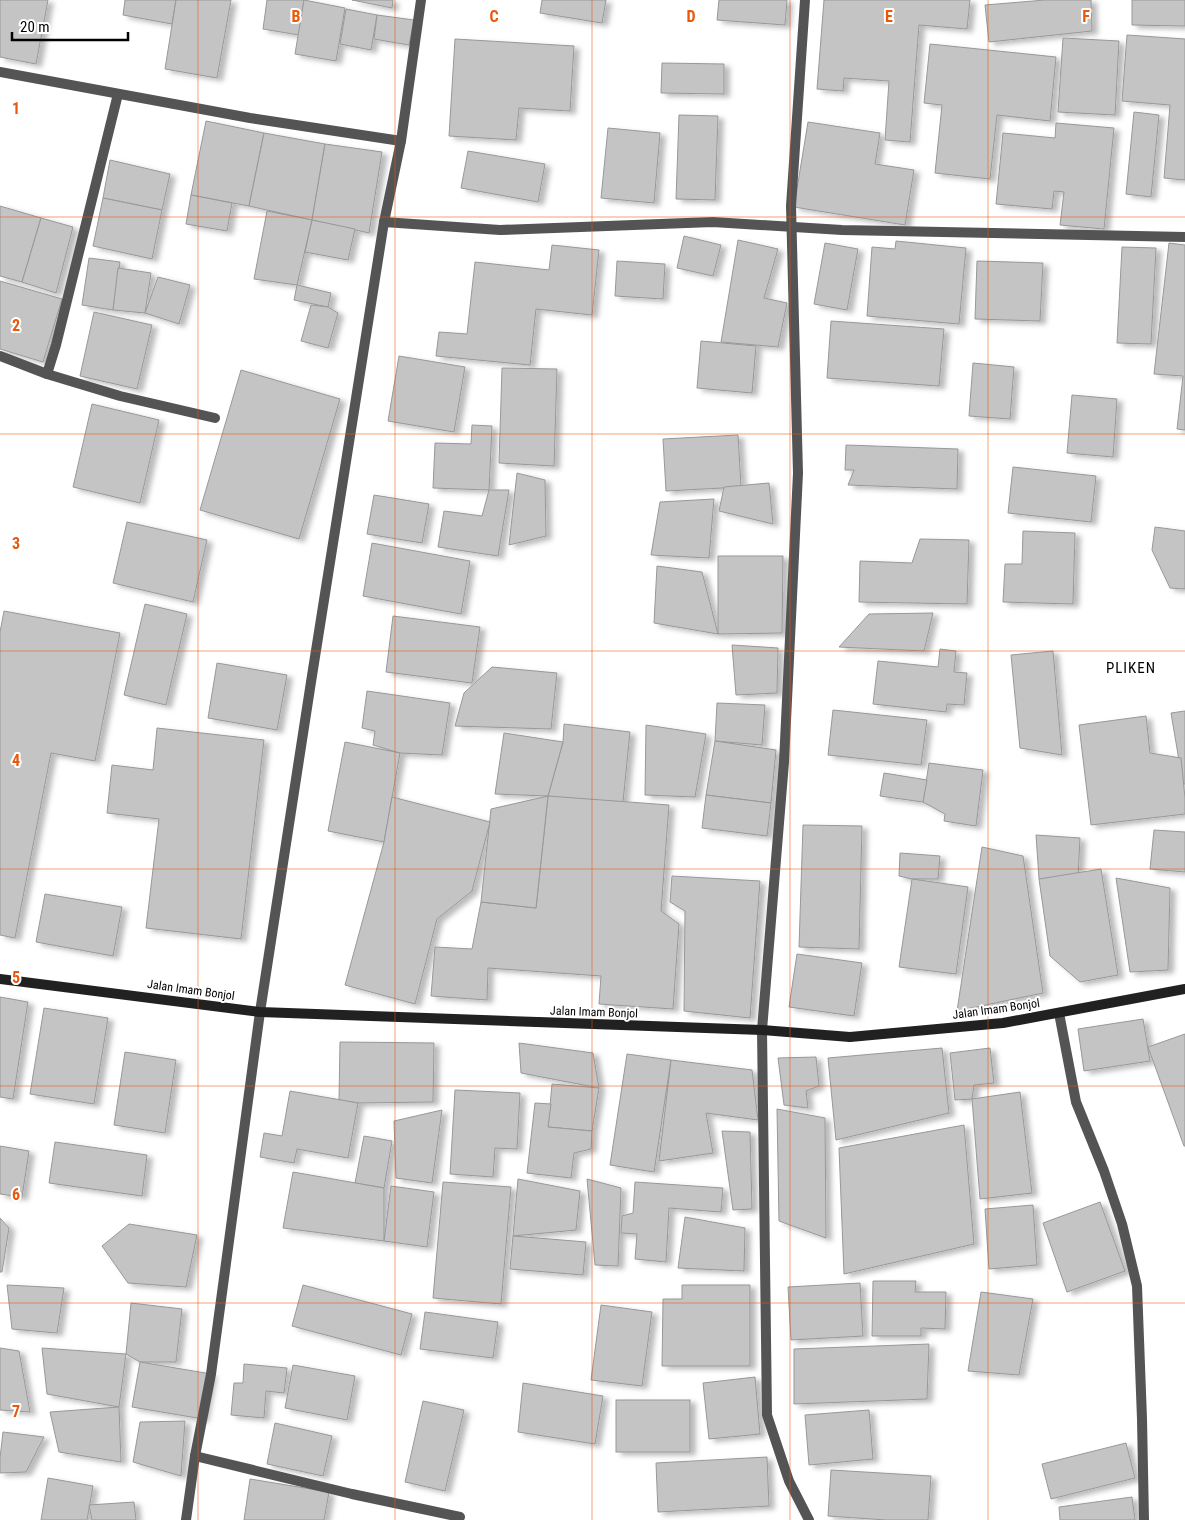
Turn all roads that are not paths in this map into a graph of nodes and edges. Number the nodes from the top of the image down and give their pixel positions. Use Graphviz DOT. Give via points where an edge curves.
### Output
graph roads {
  1 [pos="421,0"];
  2 [pos="805,0"];
  3 [pos="0,72"];
  4 [pos="118,94"];
  5 [pos="401,141"];
  6 [pos="384,222"];
  7 [pos="792,227"];
  8 [pos="1185,237"];
  9 [pos="0,356"];
  10 [pos="47,374"];
  11 [pos="215,418"];
  12 [pos="0,979"];
  13 [pos="1185,988"];
  14 [pos="260,1012"];
  15 [pos="1059,1013"];
  16 [pos="762,1030"];
  17 [pos="195,1456"];
  18 [pos="460,1517"];
  19 [pos="186,1520"];
  20 [pos="809,1520"];
  21 [pos="1144,1520"];
  1 -- 5 [label="street"];
  2 -- 7 [label="street"];
  3 -- 4 [label="street"];
  4 -- 5 [label="street"];
  4 -- 10 [label="street"];
  5 -- 6 [label="street"];
  6 -- 7 [label="street" via="500,230 712,222"];
  6 -- 14 [label="street"];
  7 -- 8 [label="street"];
  7 -- 16 [label="street" via="798,472 784,762"];
  9 -- 10 [label="street"];
  10 -- 11 [label="street" via="120,396"];
  12 -- 14 [label="main road, Jalan Imam Bonjol"];
  13 -- 15 [label="main road, Jalan Imam Bonjol"];
  14 -- 16 [label="main road, Jalan Imam Bonjol"];
  14 -- 17 [label="street" via="211,1374"];
  15 -- 16 [label="main road, Jalan Imam Bonjol" via="1003,1023 850,1037"];
  15 -- 21 [label="street" via="1076,1102 1122,1224 1137,1286"];
  16 -- 20 [label="street" via="766,1415 789,1481"];
  17 -- 18 [label="street"];
  17 -- 19 [label="street"];
}
